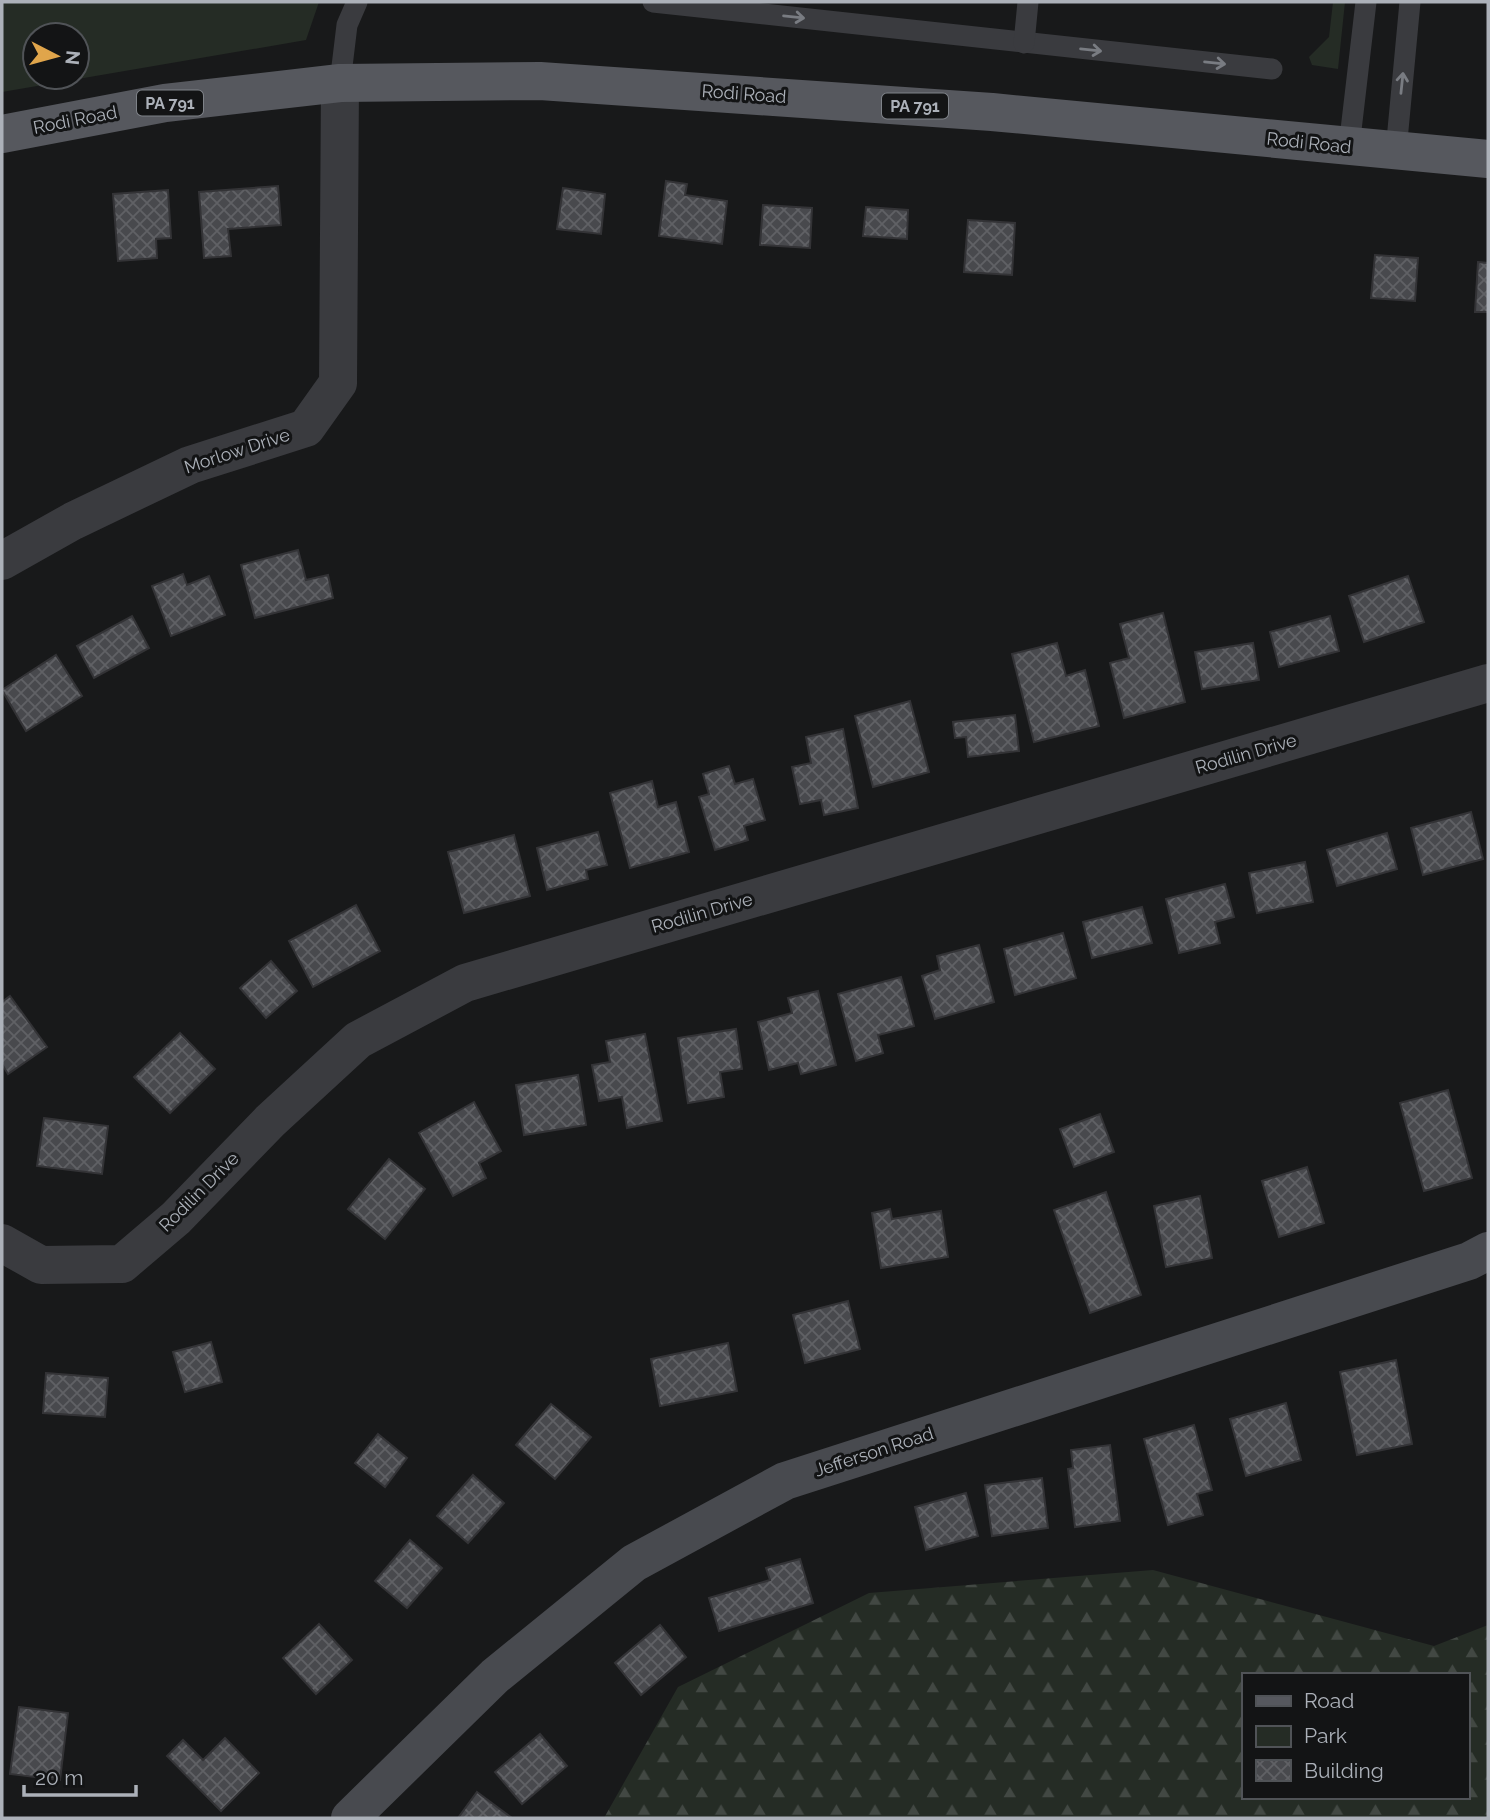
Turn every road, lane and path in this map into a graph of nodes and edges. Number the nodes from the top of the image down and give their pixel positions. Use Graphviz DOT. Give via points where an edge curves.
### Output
graph roads {
  1 [pos="357,2"];
  2 [pos="653,2"];
  3 [pos="1028,2"];
  4 [pos="1366,2"];
  5 [pos="1410,2"];
  6 [pos="1024,43"];
  7 [pos="1272,69"];
  8 [pos="340,83"];
  9 [pos="2,134"];
  10 [pos="1349,147"];
  11 [pos="1396,151"];
  12 [pos="1488,159"];
  13 [pos="2,561"];
  14 [pos="1488,683"];
  15 [pos="2,1243"];
  16 [pos="1488,1251"];
  17 [pos="350,1818"];
  1 -- 8 [label="lane" via="347,25"];
  2 -- 6 [label="lane, one-way"];
  3 -- 6 [label="lane"];
  4 -- 10 [label="lane"];
  11 -- 5 [label="lane, one-way"];
  6 -- 7 [label="lane, one-way"];
  8 -- 9 [label="main road, Rodi Road / PA 791" via="165,103"];
  8 -- 10 [label="main road, Rodi Road / PA 791" via="540,82 738,93"];
  8 -- 13 [label="street, Morlow Drive" via="338,383 306,428 190,465"];
  10 -- 11 [label="main road, Rodi Road / PA 791"];
  11 -- 12 [label="main road, Rodi Road / PA 791"];
  14 -- 15 [label="street, Rodilin Drive" via="465,983 358,1040 270,1121 176,1218 121,1264 41,1265"];
  16 -- 17 [label="street, Jefferson Road" via="786,1481 634,1563 495,1676"];
}
